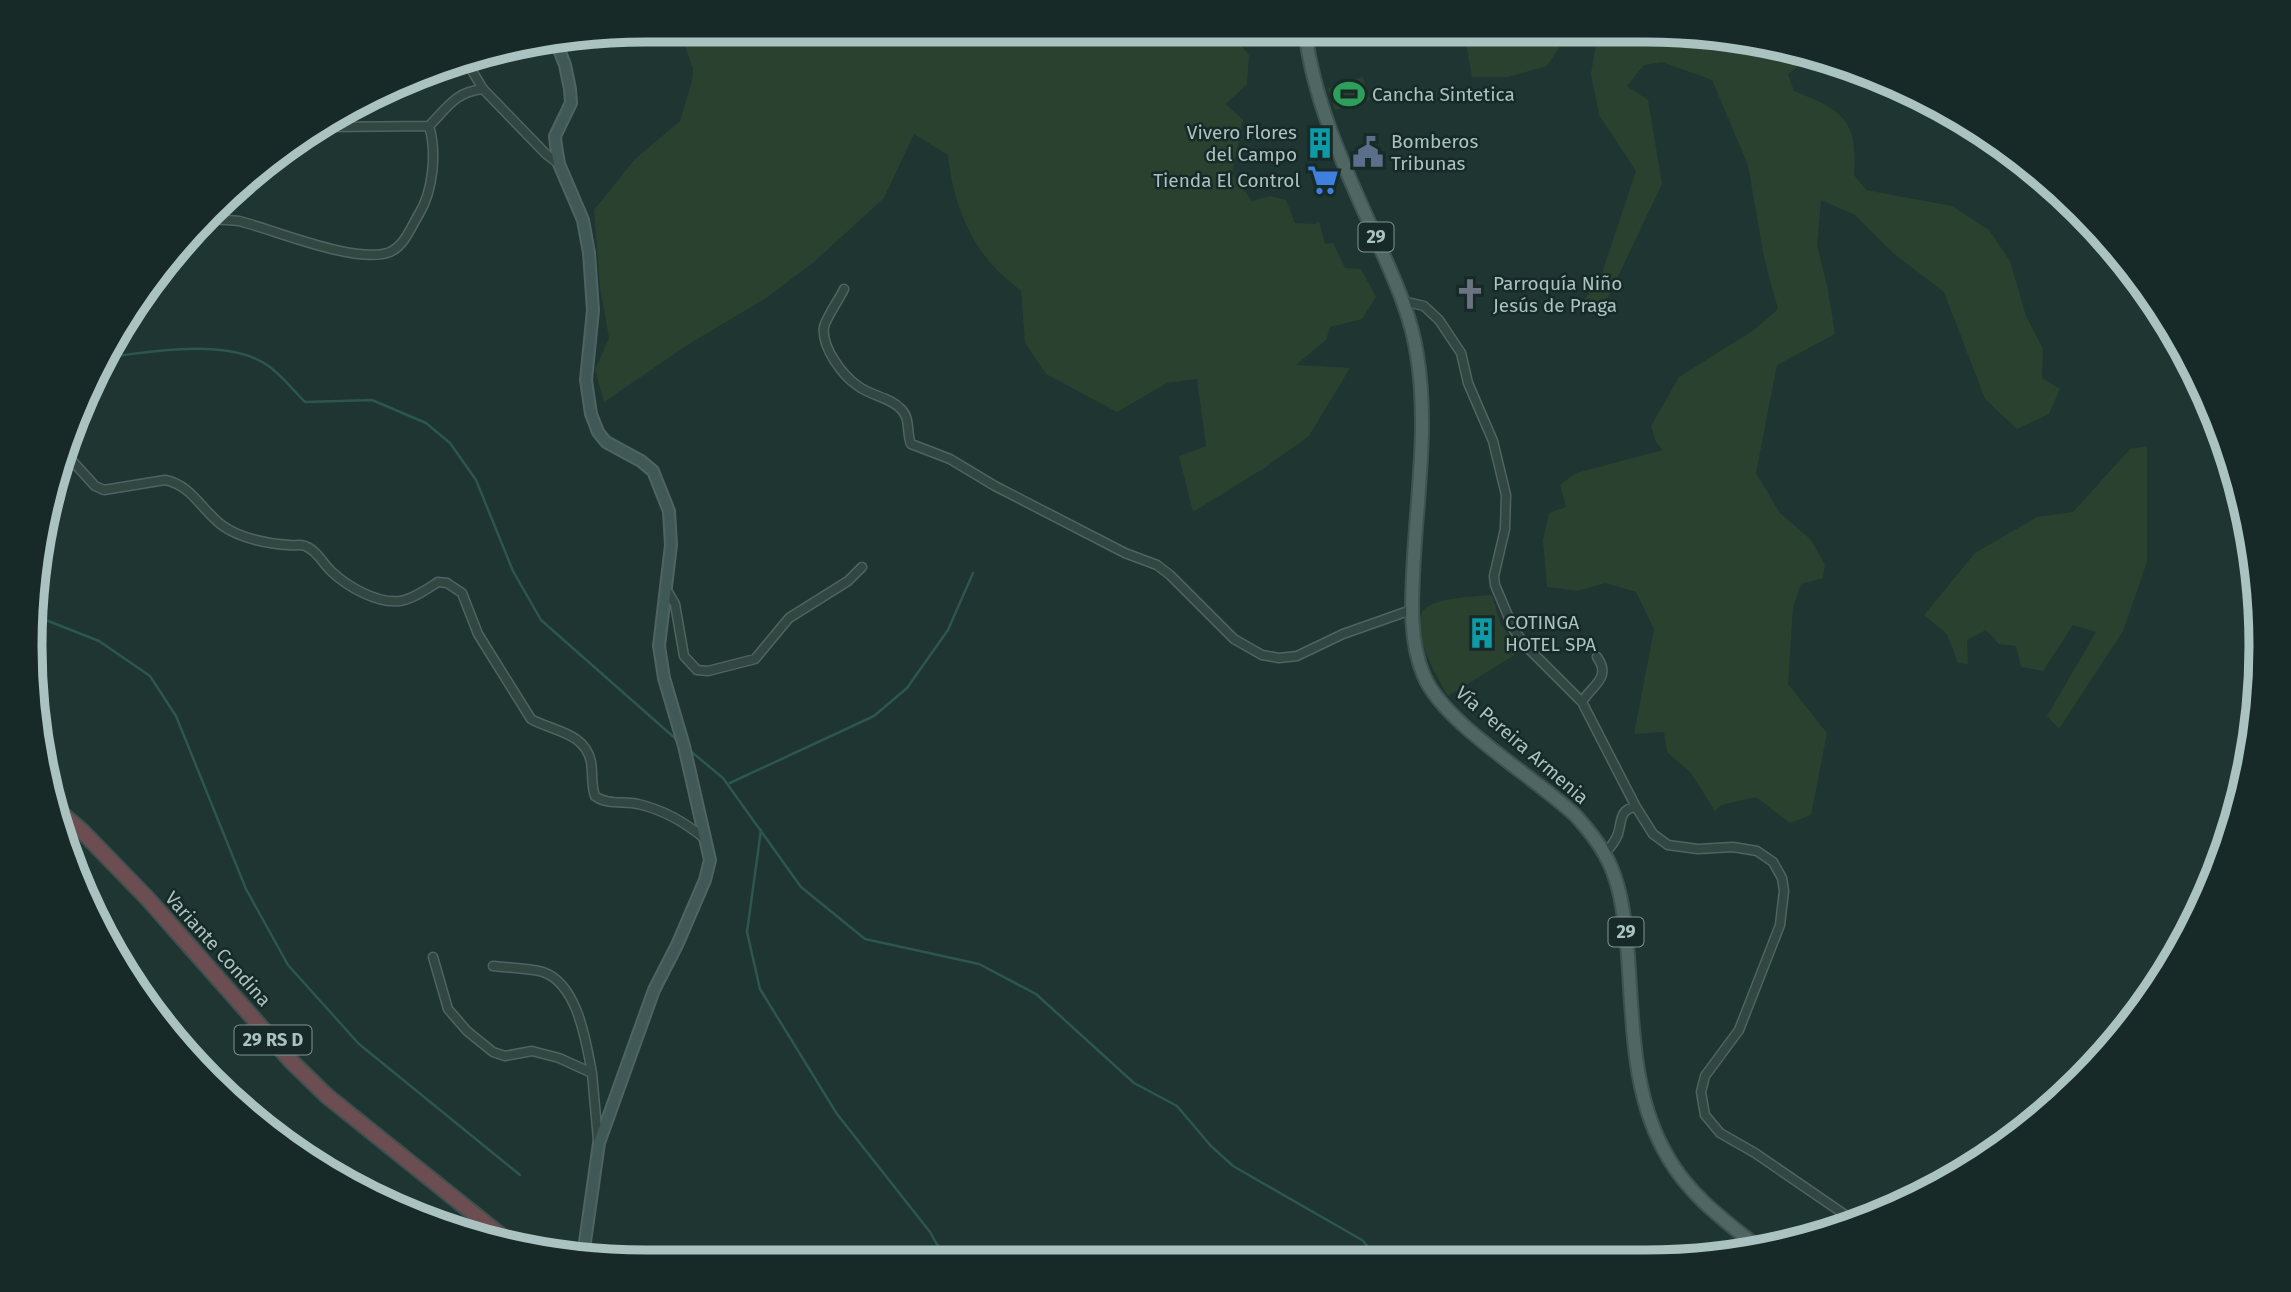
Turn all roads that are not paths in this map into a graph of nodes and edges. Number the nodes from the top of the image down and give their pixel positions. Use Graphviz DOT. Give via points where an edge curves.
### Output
graph roads {
  1 [pos="1307,42"];
  2 [pos="559,48"];
  3 [pos="471,69"];
  4 [pos="483,89"];
  5 [pos="429,126"];
  6 [pos="338,127"];
  7 [pos="559,164"];
  8 [pos="219,220"];
  9 [pos="844,289"];
  10 [pos="1402,301"];
  11 [pos="72,460"];
  12 [pos="862,566"];
  13 [pos="665,587"];
  14 [pos="1411,610"];
  15 [pos="1597,657"];
  16 [pos="1582,702"];
  17 [pos="1636,807"];
  18 [pos="68,819"];
  19 [pos="707,841"];
  20 [pos="1604,854"];
  21 [pos="433,957"];
  22 [pos="493,966"];
  23 [pos="592,1073"];
  24 [pos="598,1143"];
  25 [pos="1846,1215"];
  26 [pos="494,1230"];
  27 [pos="1750,1240"];
  28 [pos="584,1247"];
  1 -- 10 [label="main road, Vía Pereira Armenia / 29" via="1321,106"];
  2 -- 7 [label="street" via="570,96 555,136"];
  3 -- 4 [label="street"];
  4 -- 5 [label="street" via="458,95"];
  4 -- 7 [label="street"];
  5 -- 6 [label="street"];
  5 -- 8 [label="street" via="432,168 425,205 402,244 390,252 345,252"];
  7 -- 13 [label="street" via="583,220 589,253 593,310 586,380 591,414 606,442 642,461 662,490 669,511 671,545"];
  9 -- 14 [label="street" via="824,327 828,349 858,387 901,408 908,418 911,444 950,459 1125,553 1157,565 1250,649 1279,658 1297,656 1342,634"];
  10 -- 14 [label="main road, Vía Pereira Armenia / 29" via="1417,354 1422,403"];
  10 -- 16 [label="street" via="1424,306 1461,353 1468,383 1493,441 1506,495 1495,585 1514,630"];
  11 -- 19 [label="street" via="104,490 166,480 185,486 225,528 265,541 305,546 349,586 372,595 398,601 438,582 455,587 466,601 478,634 531,719 577,739 585,749 596,796 649,807 683,821"];
  12 -- 13 [label="street" via="848,581 789,618 755,659 708,671 697,670 684,656 675,604"];
  13 -- 19 [label="street" via="659,646 662,667"];
  14 -- 20 [label="main road, Vía Pereira Armenia / 29" via="1419,665 1436,696 1466,726 1565,805"];
  15 -- 16 [label="street" via="1604,671 1602,678"];
  16 -- 17 [label="street"];
  17 -- 20 [label="street" via="1625,810 1614,843"];
  17 -- 25 [label="street" via="1653,834 1668,845 1757,851 1773,862 1782,878 1780,925 1739,1030 1705,1076 1701,1091 1705,1115 1720,1133"];
  18 -- 26 [label="highway, Variante Condina / 29 RS D" via="148,899 327,1096"];
  19 -- 24 [label="street" via="710,860 705,880 654,990"];
  20 -- 27 [label="main road, Vía Pereira Armenia / 29" via="1623,908 1638,1067 1650,1119 1690,1189"];
  21 -- 23 [label="street" via="448,1009 493,1052 505,1056 531,1051"];
  22 -- 23 [label="street" via="544,973 565,988 583,1028"];
  23 -- 24 [label="street"];
  24 -- 28 [label="street"];
}
